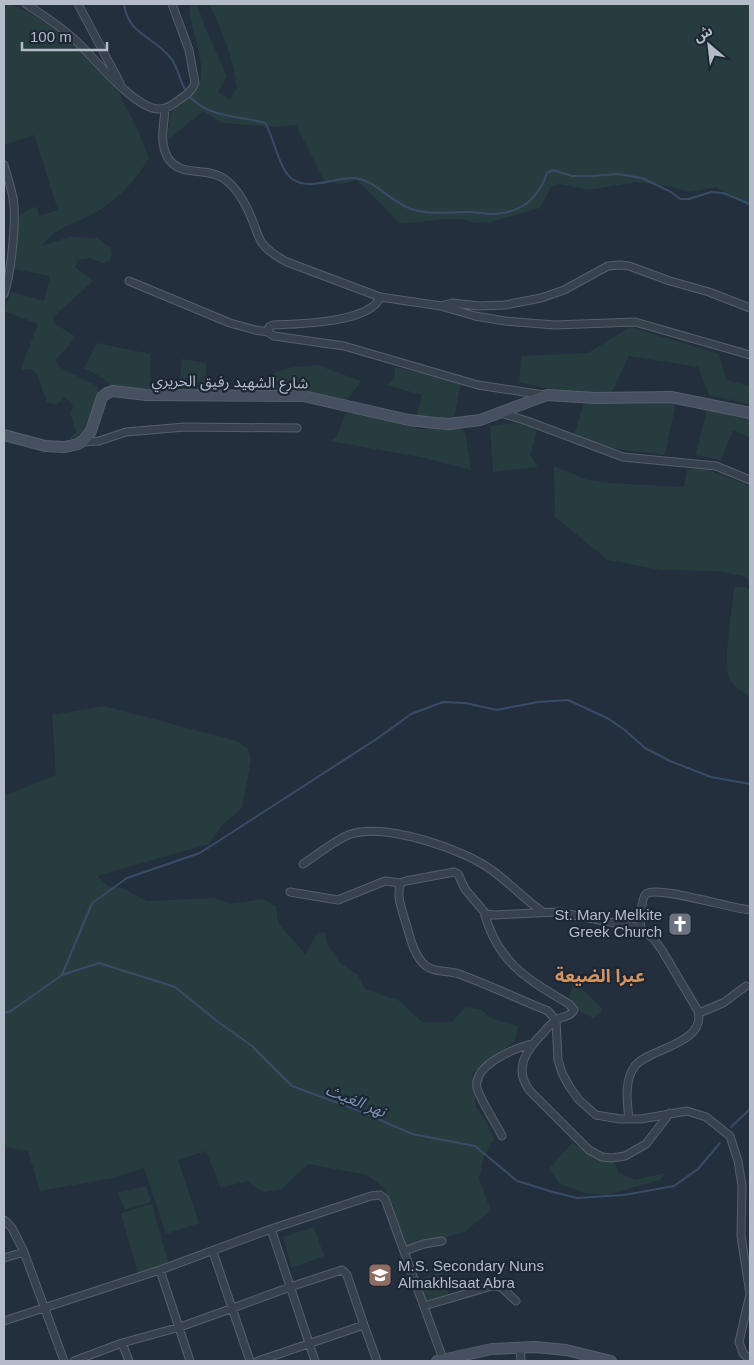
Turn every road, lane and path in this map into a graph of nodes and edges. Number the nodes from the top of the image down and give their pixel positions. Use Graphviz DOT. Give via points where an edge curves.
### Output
graph roads {
  1 [pos="26,4"];
  2 [pos="78,4"];
  3 [pos="172,4"];
  4 [pos="123,88"];
  5 [pos="169,107"];
  6 [pos="4,164"];
  7 [pos="129,281"];
  8 [pos="4,294"];
  9 [pos="380,297"];
  10 [pos="441,306"];
  11 [pos="750,308"];
  12 [pos="268,332"];
  13 [pos="750,355"];
  14 [pos="547,395"];
  15 [pos="501,413"];
  16 [pos="750,413"];
  17 [pos="297,428"];
  18 [pos="4,435"];
  19 [pos="82,442"];
  20 [pos="750,480"];
  21 [pos="303,864"];
  22 [pos="402,884"];
  23 [pos="290,892"];
  24 [pos="750,910"];
  25 [pos="484,912"];
  26 [pos="544,912"];
  27 [pos="640,928"];
  28 [pos="746,986"];
  29 [pos="699,1013"];
  30 [pos="556,1020"];
  31 [pos="534,1042"];
  32 [pos="670,1114"];
  33 [pos="629,1119"];
  34 [pos="502,1136"];
  35 [pos="4,1220"];
  36 [pos="271,1229"];
  37 [pos="442,1241"];
  38 [pos="404,1251"];
  39 [pos="24,1252"];
  40 [pos="213,1252"];
  41 [pos="4,1258"];
  42 [pos="160,1270"];
  43 [pos="290,1287"];
  44 [pos="516,1301"];
  45 [pos="424,1306"];
  46 [pos="44,1308"];
  47 [pos="232,1308"];
  48 [pos="4,1321"];
  49 [pos="364,1325"];
  50 [pos="180,1327"];
  51 [pos="122,1343"];
  52 [pos="309,1344"];
  53 [pos="520,1348"];
  54 [pos="440,1360"];
  55 [pos="750,1360"];
  56 [pos="64,1361"];
  57 [pos="74,1361"];
  58 [pos="129,1361"];
  59 [pos="190,1361"];
  60 [pos="250,1361"];
  61 [pos="258,1361"];
  62 [pos="315,1361"];
  63 [pos="377,1361"];
  64 [pos="521,1361"];
  65 [pos="611,1361"];
  1 -- 4 [label="street" via="70,35"];
  2 -- 4 [label="street"];
  3 -- 5 [label="street" via="189,50 195,83 192,90"];
  4 -- 5 [label="street" via="148,106 157,109"];
  5 -- 9 [label="street" via="163,145 171,162 185,170 216,174 230,184 246,206 260,240 270,252 287,262"];
  6 -- 8 [label="street" via="14,208 9,275"];
  7 -- 12 [label="street" via="230,322"];
  9 -- 10 [label="street"];
  9 -- 12 [label="street" via="375,305 352,315 273,325"];
  10 -- 11 [label="street" via="448,303 505,305 541,298 564,290 608,266 621,265"];
  10 -- 13 [label="street" via="476,316 521,323 635,322"];
  12 -- 14 [label="street" via="274,336 344,346 478,384"];
  14 -- 15 [label="street, شارع الشهيد رفيق الحريري"];
  14 -- 16 [label="street, شارع الشهيد رفيق الحريري" via="671,397"];
  15 -- 19 [label="street, شارع الشهيد رفيق الحريري" via="469,422 435,424 303,396 146,395 110,391 102,397 90,431"];
  15 -- 20 [label="street" via="623,457 716,466"];
  17 -- 19 [label="street" via="177,427 126,432 99,441"];
  18 -- 19 [label="street" via="52,446"];
  21 -- 26 [label="street" via="351,834 395,833 438,845 487,867"];
  22 -- 23 [label="street" via="385,881 338,900"];
  22 -- 25 [label="street" via="456,873"];
  22 -- 30 [label="street" via="399,890 401,906 417,954 426,966 479,982 548,1011"];
  24 -- 27 [label="street" via="653,892 643,899"];
  25 -- 26 [label="street" via="494,915"];
  25 -- 30 [label="street" via="488,928 509,962 574,1010 569,1016"];
  26 -- 27 [label="street"];
  27 -- 29 [label="street" via="654,938"];
  28 -- 29 [label="street"];
  29 -- 33 [label="street" via="691,1033 673,1047 635,1065 627,1088"];
  30 -- 31 [label="street"];
  30 -- 33 [label="street" via="558,1060 562,1073 579,1100 596,1115"];
  31 -- 32 [label="street" via="522,1070 525,1084 589,1150 602,1157 625,1156 646,1144"];
  31 -- 34 [label="street" via="494,1060 477,1080 478,1092"];
  32 -- 33 [label="street"];
  32 -- 55 [label="street" via="687,1111 706,1118 728,1134 738,1160 742,1186 741,1236 750,1294 739,1342"];
  35 -- 39 [label="street" via="12,1228"];
  36 -- 38 [label="street" via="380,1195 385,1199"];
  36 -- 40 [label="street"];
  36 -- 43 [label="street"];
  37 -- 38 [label="street"];
  38 -- 45 [label="street"];
  39 -- 41 [label="street"];
  39 -- 46 [label="street"];
  40 -- 42 [label="street"];
  40 -- 47 [label="street"];
  42 -- 46 [label="street"];
  42 -- 50 [label="street"];
  43 -- 47 [label="street"];
  43 -- 49 [label="street" via="342,1270 350,1282"];
  43 -- 52 [label="street"];
  44 -- 45 [label="street" via="501,1287 492,1286"];
  45 -- 54 [label="street"];
  46 -- 48 [label="street"];
  46 -- 56 [label="street"];
  47 -- 50 [label="street"];
  47 -- 60 [label="street"];
  49 -- 52 [label="street"];
  49 -- 63 [label="street"];
  50 -- 51 [label="street"];
  50 -- 59 [label="street"];
  51 -- 57 [label="street"];
  51 -- 58 [label="street"];
  52 -- 61 [label="street"];
  52 -- 62 [label="street"];
  53 -- 54 [label="street" via="492,1348"];
  53 -- 64 [label="street"];
  53 -- 65 [label="street" via="550,1347"];
}
